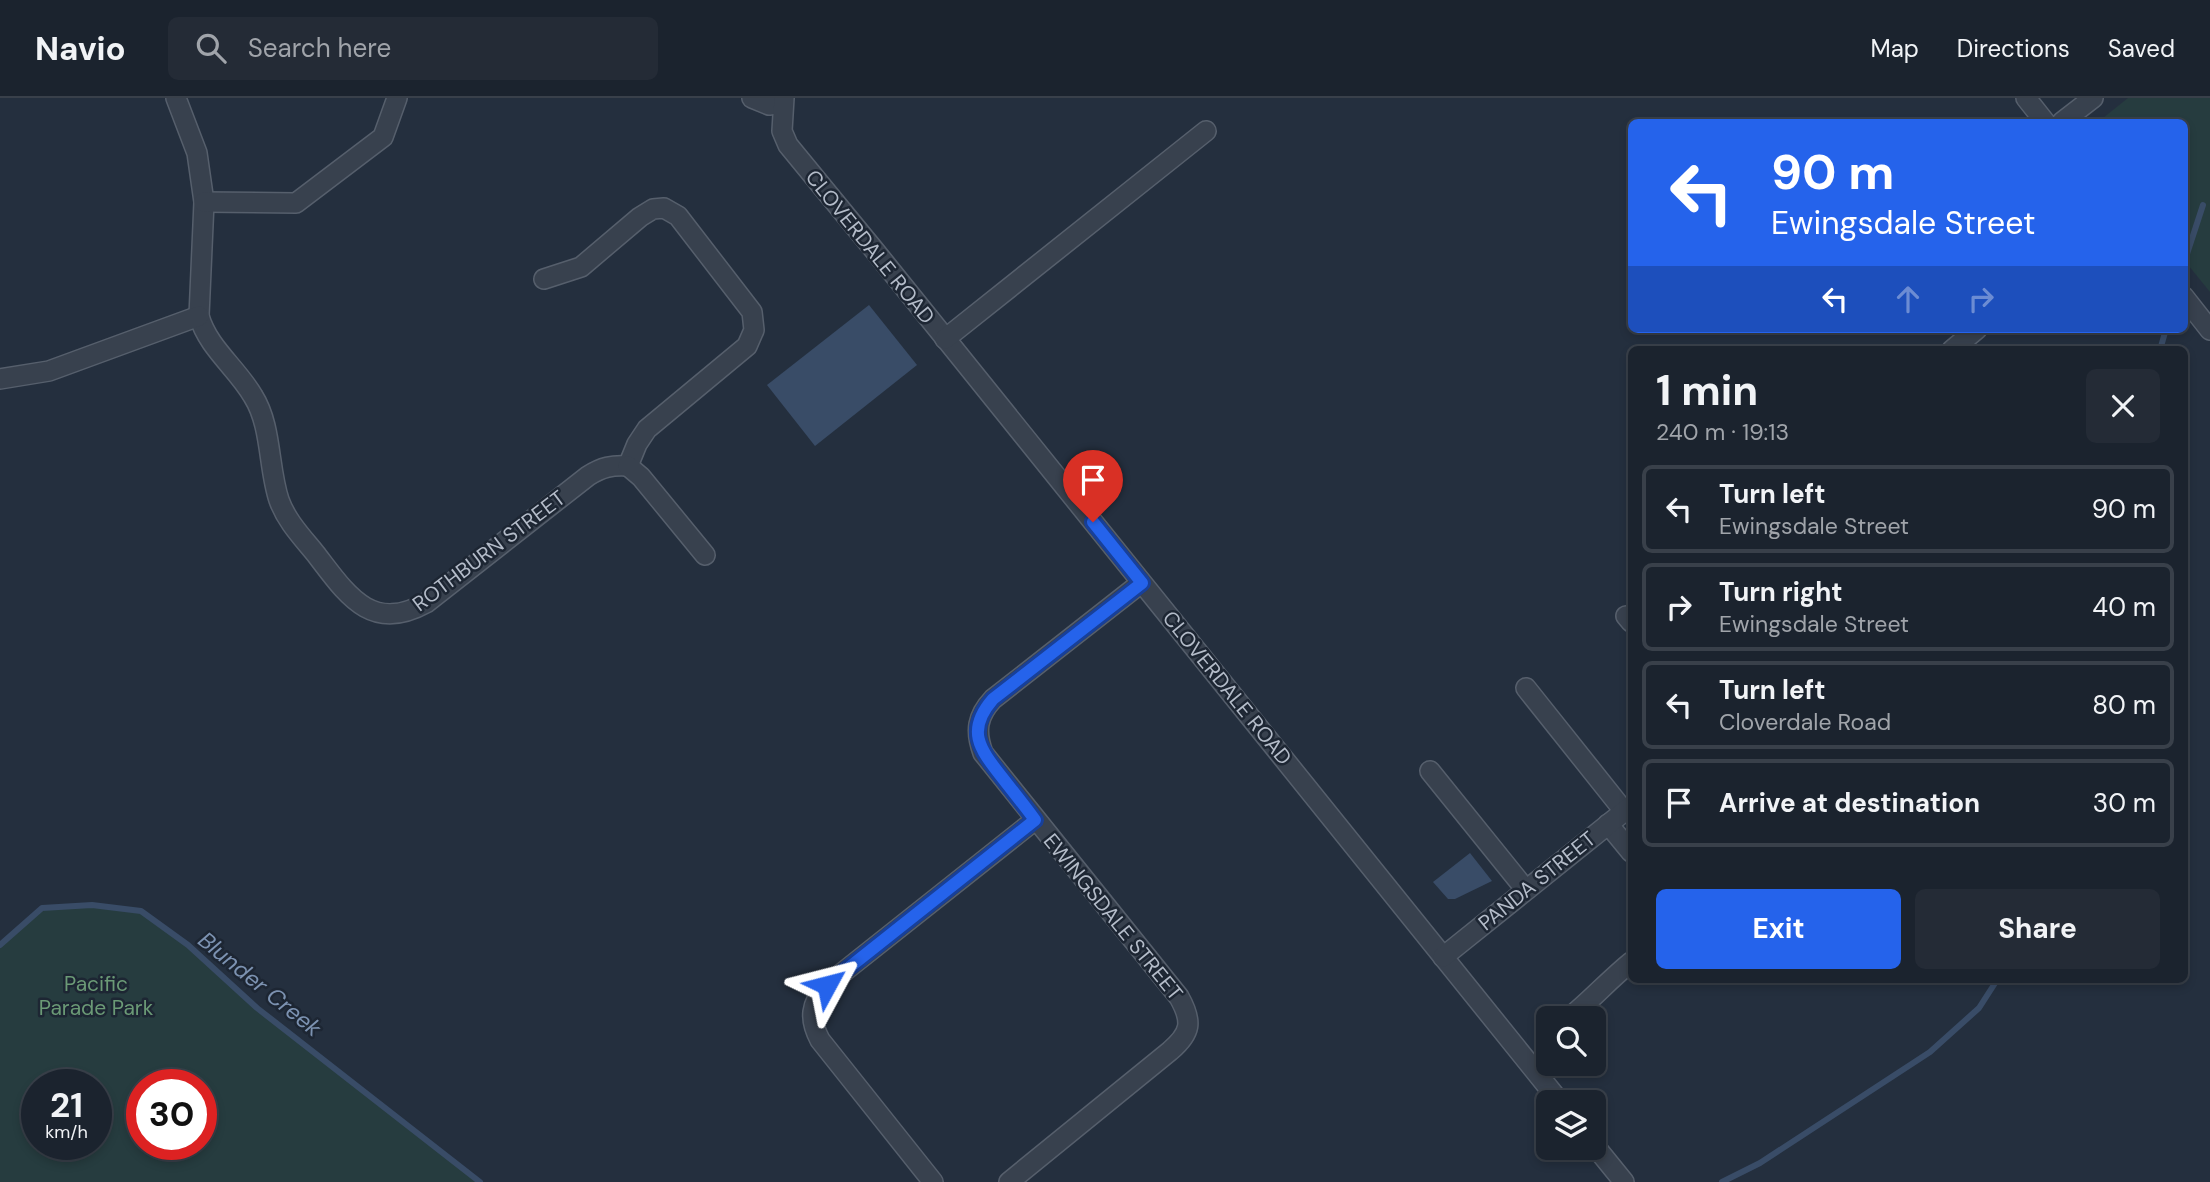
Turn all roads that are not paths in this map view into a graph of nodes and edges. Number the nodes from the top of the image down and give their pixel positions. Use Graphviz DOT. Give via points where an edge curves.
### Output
graph roads {
  1 [pos="176,98"];
  2 [pos="397,98"];
  3 [pos="752,98"];
  4 [pos="2026,98"];
  5 [pos="2093,98"];
  6 [pos="784,100"];
  7 [pos="2043,119"];
  8 [pos="2066,119"];
  9 [pos="1206,131"];
  10 [pos="204,202"];
  11 [pos="544,279"];
  12 [pos="2188,302"];
  13 [pos="199,316"];
  14 [pos="2210,330"];
  15 [pos="1973,333"];
  16 [pos="945,339"];
  17 [pos="1957,346"];
  18 [pos="0,379"];
  19 [pos="628,466"];
  20 [pos="705,555"];
  21 [pos="1142,583"];
  22 [pos="1526,688"];
  23 [pos="1430,771"];
  24 [pos="1628,808"];
  25 [pos="1035,820"];
  26 [pos="1608,824"];
  27 [pos="1628,848"];
  28 [pos="1526,890"];
  29 [pos="1443,957"];
  30 [pos="1628,964"];
  31 [pos="1583,1006"];
  32 [pos="1550,1090"];
  33 [pos="1606,1160"];
  34 [pos="933,1182"];
  35 [pos="1009,1182"];
  36 [pos="1624,1182"];
  1 -- 10 [label="street, ROTHBURN STREET" via="197,153"];
  2 -- 10 [label="street" via="383,137 296,203"];
  3 -- 6 [label="street" via="769,105"];
  4 -- 7 [label="street"];
  5 -- 8 [label="street"];
  6 -- 16 [label="street, CLOVERDALE ROAD" via="782,131 798,159"];
  9 -- 16 [label="street"];
  10 -- 13 [label="street, ROTHBURN STREET"];
  11 -- 19 [label="street" via="581,267 640,216 664,208 678,216 752,312 754,330 747,346 647,429"];
  12 -- 14 [label="street"];
  13 -- 18 [label="street" via="49,372"];
  13 -- 19 [label="street, ROTHBURN STREET" via="204,333 254,396 287,518 354,601 376,613 401,614 426,603 588,476 611,465"];
  15 -- 17 [label="street"];
  16 -- 21 [label="street, CLOVERDALE ROAD"];
  19 -- 20 [label="street"];
  21 -- 25 [label="street, EWINGSDALE STREET" via="983,710 977,730 983,753"];
  21 -- 29 [label="street, CLOVERDALE ROAD"];
  22 -- 24 [label="street"];
  23 -- 28 [label="street"];
  24 -- 26 [label="street, PANDA STREET"];
  25 -- 34 [label="street" via="827,985 812,1009 820,1040"];
  25 -- 35 [label="street, EWINGSDALE STREET" via="1179,997 1189,1018 1180,1042"];
  26 -- 27 [label="street"];
  26 -- 28 [label="street, PANDA STREET"];
  28 -- 29 [label="street, PANDA STREET"];
  29 -- 32 [label="street, CLOVERDALE ROAD"];
  30 -- 31 [label="street"];
  33 -- 36 [label="street"];
}
